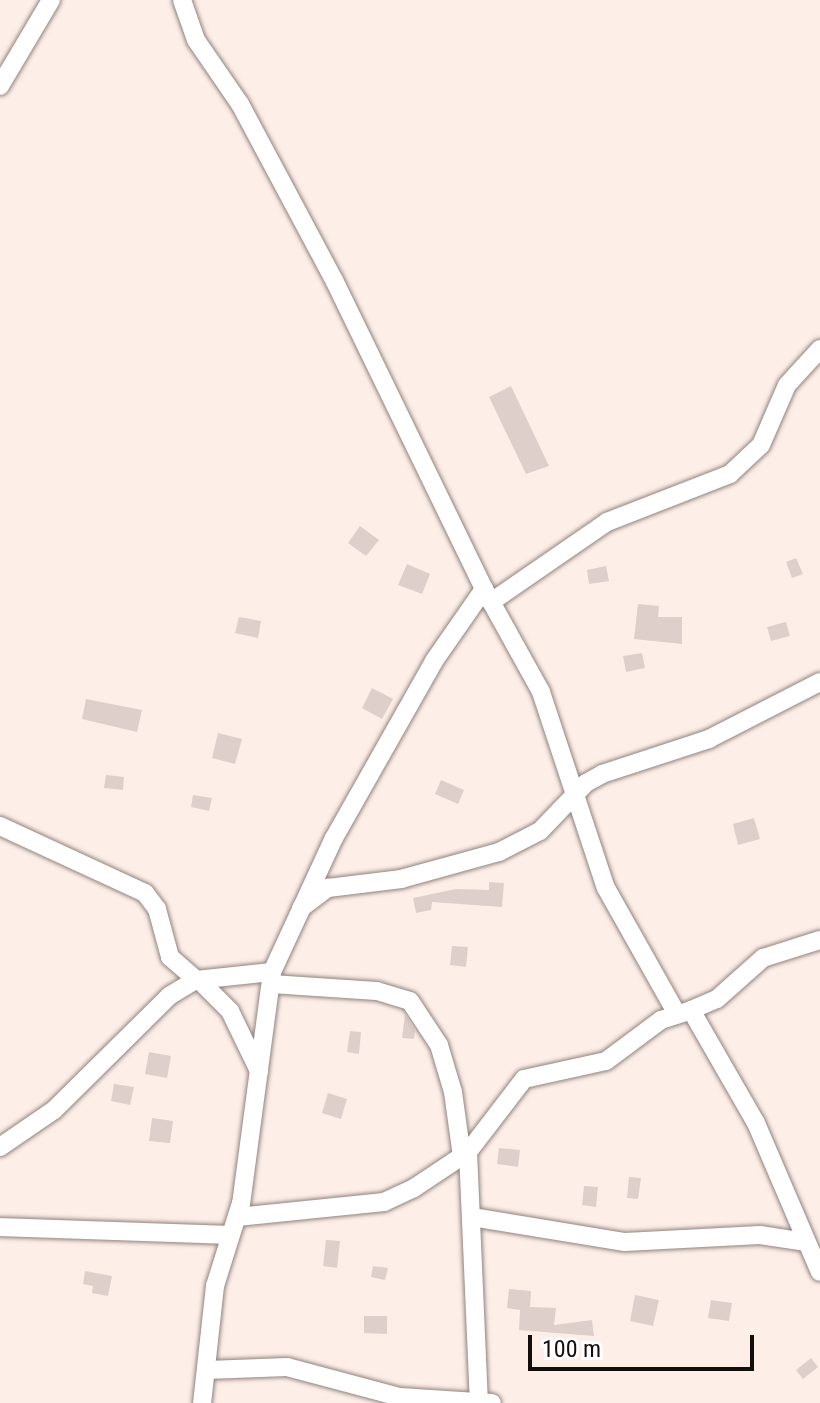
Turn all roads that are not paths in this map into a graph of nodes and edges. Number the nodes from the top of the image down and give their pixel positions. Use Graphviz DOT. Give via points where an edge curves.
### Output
graph roads {
  1 [pos="51,0"];
  2 [pos="182,0"];
  3 [pos="0,86"];
  4 [pos="820,349"];
  5 [pos="488,595"];
  6 [pos="820,682"];
  7 [pos="576,792"];
  8 [pos="0,826"];
  9 [pos="296,913"];
  10 [pos="820,940"];
  11 [pos="272,978"];
  12 [pos="198,980"];
  13 [pos="684,1012"];
  14 [pos="261,1073"];
  15 [pos="0,1147"];
  16 [pos="465,1154"];
  17 [pos="237,1217"];
  18 [pos="472,1217"];
  19 [pos="0,1227"];
  20 [pos="229,1235"];
  21 [pos="806,1242"];
  22 [pos="820,1272"];
  23 [pos="207,1370"];
  24 [pos="483,1402"];
  25 [pos="202,1403"];
  1 -- 3 [label="street"];
  2 -- 5 [label="street" via="182,14 196,40 240,104 334,280"];
  4 -- 5 [label="street" via="787,385 761,445 730,474 607,522"];
  5 -- 7 [label="street" via="541,692"];
  5 -- 9 [label="street" via="434,661"];
  6 -- 7 [label="street" via="709,739 624,765"];
  7 -- 9 [label="street" via="540,831 499,852 401,879 328,888"];
  7 -- 13 [label="street" via="606,888"];
  8 -- 12 [label="street" via="145,893 157,909 170,957"];
  9 -- 11 [label="street"];
  10 -- 13 [label="street" via="763,958 717,999"];
  11 -- 12 [label="street"];
  11 -- 14 [label="street"];
  11 -- 16 [label="street" via="377,991 410,1001 439,1045"];
  12 -- 14 [label="street" via="230,1011"];
  12 -- 15 [label="street" via="153,1010 54,1110"];
  13 -- 16 [label="street" via="606,1061 524,1079"];
  13 -- 21 [label="street" via="756,1123"];
  14 -- 17 [label="street"];
  16 -- 17 [label="street" via="384,1202"];
  16 -- 18 [label="street"];
  17 -- 20 [label="street"];
  18 -- 21 [label="street" via="625,1242 760,1235"];
  18 -- 24 [label="street"];
  19 -- 20 [label="street"];
  20 -- 23 [label="street" via="215,1286"];
  21 -- 22 [label="street"];
  23 -- 24 [label="street" via="287,1367 400,1397"];
  23 -- 25 [label="street"];
}
